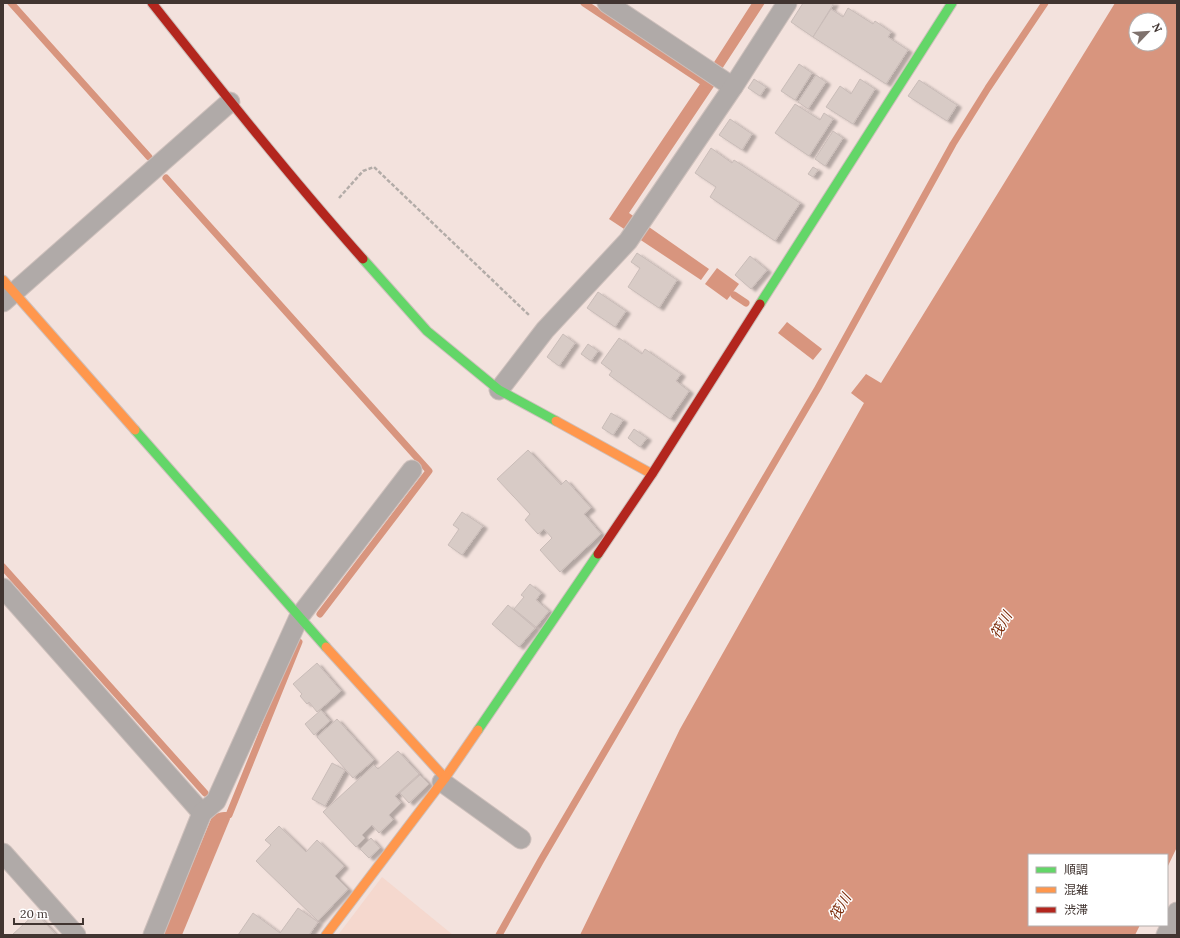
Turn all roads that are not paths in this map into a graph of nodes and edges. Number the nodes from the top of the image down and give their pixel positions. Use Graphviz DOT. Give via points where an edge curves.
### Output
graph roads {
  1 [pos="152,3"];
  2 [pos="607,3"];
  3 [pos="787,3"];
  4 [pos="952,3"];
  5 [pos="728,84"];
  6 [pos="230,102"];
  7 [pos="7,291"];
  8 [pos="499,390"];
  9 [pos="412,470"];
  10 [pos="652,474"];
  11 [pos="3,588"];
  12 [pos="299,617"];
  13 [pos="443,780"];
  14 [pos="202,813"];
  15 [pos="521,839"];
  16 [pos="3,853"];
  17 [pos="1177,912"];
  18 [pos="76,935"];
  19 [pos="153,935"];
  20 [pos="326,935"];
  21 [pos="1166,935"];
  1 -- 6 [label="street"];
  2 -- 5 [label="street"];
  3 -- 5 [label="street"];
  4 -- 10 [label="street"];
  5 -- 8 [label="street" via="628,241 545,330"];
  6 -- 7 [label="street"];
  6 -- 8 [label="street" via="324,215 427,332"];
  7 -- 12 [label="street"];
  8 -- 10 [label="street"];
  9 -- 12 [label="street"];
  10 -- 13 [label="street"];
  11 -- 14 [label="street"];
  12 -- 13 [label="street"];
  12 -- 14 [label="street" via="216,801"];
  13 -- 15 [label="street"];
  13 -- 20 [label="street"];
  14 -- 19 [label="street"];
  16 -- 18 [label="street"];
  17 -- 21 [label="street"];
}
